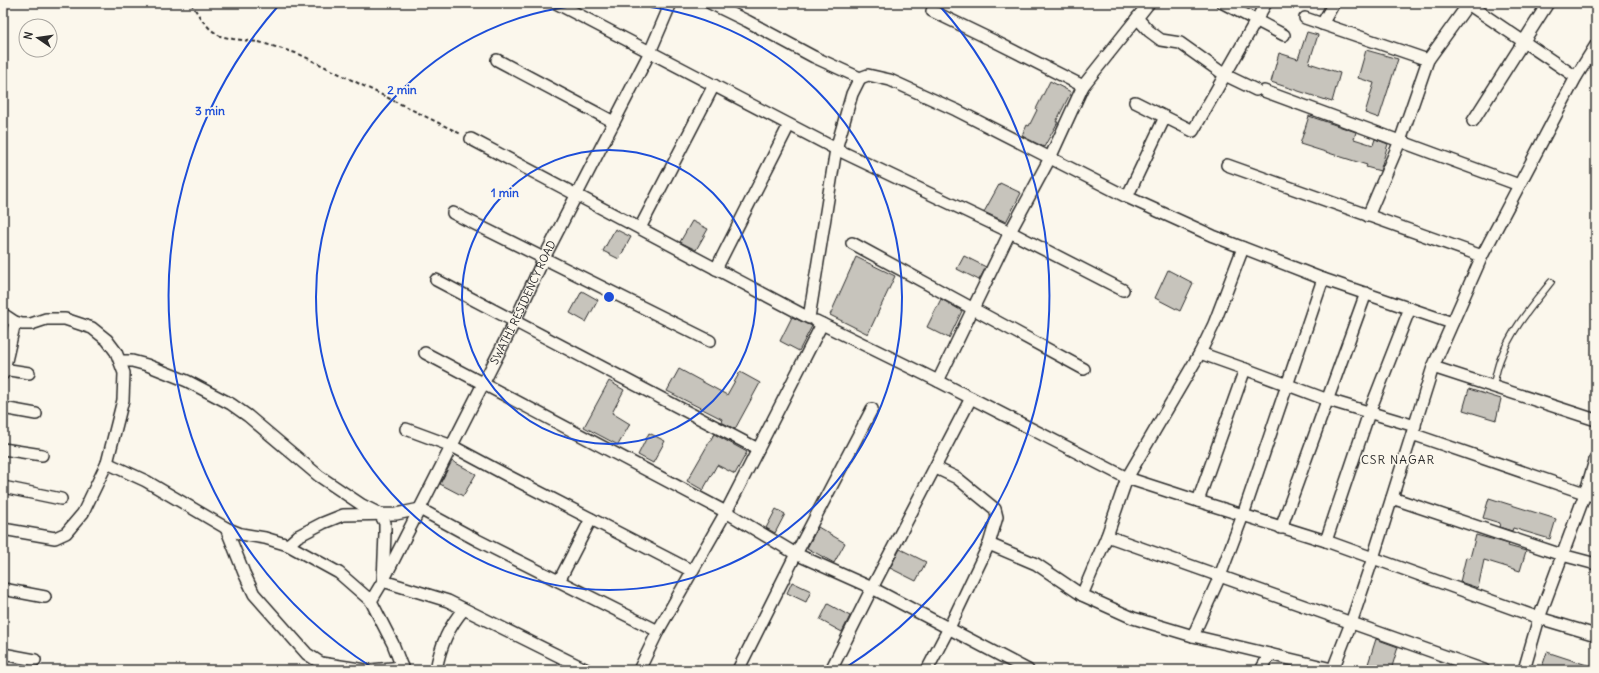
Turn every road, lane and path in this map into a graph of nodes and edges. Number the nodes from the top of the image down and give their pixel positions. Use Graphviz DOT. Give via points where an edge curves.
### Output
graph roads {
  1 [pos="191,3"];
  2 [pos="556,3"];
  3 [pos="671,3"];
  4 [pos="710,3"];
  5 [pos="1148,3"];
  6 [pos="1223,3"];
  7 [pos="1266,3"];
  8 [pos="1334,3"];
  9 [pos="1468,3"];
  10 [pos="1548,3"];
  11 [pos="932,11"];
  12 [pos="1137,18"];
  13 [pos="1304,18"];
  14 [pos="1256,20"];
  15 [pos="1322,24"];
  16 [pos="1284,35"];
  17 [pos="1523,41"];
  18 [pos="1596,45"];
  19 [pos="650,52"];
  20 [pos="497,60"];
  21 [pos="1428,60"];
  22 [pos="1225,75"];
  23 [pos="1576,77"];
  24 [pos="860,78"];
  25 [pos="714,85"];
  26 [pos="1083,86"];
  27 [pos="1135,102"];
  28 [pos="1166,117"];
  29 [pos="1473,121"];
  30 [pos="614,122"];
  31 [pos="789,125"];
  32 [pos="471,139"];
  33 [pos="1400,141"];
  34 [pos="836,149"];
  35 [pos="1050,158"];
  36 [pos="1227,165"];
  37 [pos="1520,185"];
  38 [pos="576,195"];
  39 [pos="1127,197"];
  40 [pos="453,213"];
  41 [pos="1368,216"];
  42 [pos="640,228"];
  43 [pos="1010,232"];
  44 [pos="852,243"];
  45 [pos="1243,248"];
  46 [pos="1482,256"];
  47 [pos="544,258"];
  48 [pos="716,269"];
  49 [pos="1323,279"];
  50 [pos="436,280"];
  51 [pos="1551,282"];
  52 [pos="1123,290"];
  53 [pos="1366,293"];
  54 [pos="973,308"];
  55 [pos="1410,308"];
  56 [pos="3,314"];
  57 [pos="809,318"];
  58 [pos="515,321"];
  59 [pos="15,322"];
  60 [pos="1452,322"];
  61 [pos="822,324"];
  62 [pos="710,341"];
  63 [pos="425,353"];
  64 [pos="1200,353"];
  65 [pos="120,361"];
  66 [pos="1433,367"];
  67 [pos="1084,369"];
  68 [pos="1245,369"];
  69 [pos="3,371"];
  70 [pos="29,373"];
  71 [pos="938,381"];
  72 [pos="484,383"];
  73 [pos="1286,384"];
  74 [pos="1493,387"];
  75 [pos="971,398"];
  76 [pos="1328,400"];
  77 [pos="3,408"];
  78 [pos="872,409"];
  79 [pos="1369,413"];
  80 [pos="36,414"];
  81 [pos="1596,420"];
  82 [pos="406,429"];
  83 [pos="1414,430"];
  84 [pos="452,446"];
  85 [pos="3,449"];
  86 [pos="758,449"];
  87 [pos="42,456"];
  88 [pos="1596,458"];
  89 [pos="107,463"];
  90 [pos="936,468"];
  91 [pos="1127,478"];
  92 [pos="3,487"];
  93 [pos="1585,494"];
  94 [pos="1596,497"];
  95 [pos="1392,498"];
  96 [pos="61,499"];
  97 [pos="1198,501"];
  98 [pos="420,509"];
  99 [pos="726,512"];
  100 [pos="380,514"];
  101 [pos="1243,515"];
  102 [pos="590,519"];
  103 [pos="226,528"];
  104 [pos="1281,528"];
  105 [pos="3,529"];
  106 [pos="1107,536"];
  107 [pos="1326,541"];
  108 [pos="989,544"];
  109 [pos="288,545"];
  110 [pos="796,554"];
  111 [pos="1562,555"];
  112 [pos="1373,558"];
  113 [pos="1596,564"];
  114 [pos="692,571"];
  115 [pos="1220,576"];
  116 [pos="383,581"];
  117 [pos="559,581"];
  118 [pos="872,588"];
  119 [pos="3,589"];
  120 [pos="1082,595"];
  121 [pos="45,597"];
  122 [pos="371,600"];
  123 [pos="464,609"];
  124 [pos="1539,618"];
  125 [pos="1351,623"];
  126 [pos="949,628"];
  127 [pos="658,631"];
  128 [pos="1596,635"];
  129 [pos="1194,636"];
  130 [pos="3,654"];
  131 [pos="1270,654"];
  132 [pos="35,660"];
  133 [pos="403,669"];
  134 [pos="1334,669"];
  135 [pos="366,670"];
  136 [pos="371,670"];
  137 [pos="436,670"];
  138 [pos="587,670"];
  139 [pos="639,670"];
  140 [pos="738,670"];
  141 [pos="831,670"];
  142 [pos="926,670"];
  143 [pos="1028,670"];
  144 [pos="1261,670"];
  145 [pos="1484,670"];
  146 [pos="1524,670"];
  1 -- 32 [label="path" via="201,19 220,36 259,42 299,54"];
  2 -- 19 [label="street"];
  3 -- 19 [label="street, SWATHI RESIDENCY ROAD"];
  4 -- 24 [label="street"];
  5 -- 12 [label="street"];
  6 -- 14 [label="street"];
  7 -- 14 [label="street"];
  8 -- 15 [label="street"];
  9 -- 17 [label="street"];
  9 -- 21 [label="street"];
  10 -- 17 [label="street"];
  11 -- 26 [label="street"];
  12 -- 22 [label="street" via="1161,40 1180,43"];
  12 -- 26 [label="street"];
  13 -- 15 [label="street"];
  14 -- 16 [label="street"];
  14 -- 22 [label="street"];
  15 -- 21 [label="street"];
  17 -- 23 [label="street"];
  17 -- 29 [label="street"];
  18 -- 23 [label="street"];
  19 -- 25 [label="street"];
  19 -- 30 [label="street, SWATHI RESIDENCY ROAD"];
  20 -- 30 [label="street"];
  21 -- 33 [label="street"];
  22 -- 28 [label="street" via="1193,131"];
  22 -- 33 [label="street" via="1260,91"];
  23 -- 37 [label="street"];
  24 -- 34 [label="street" via="852,94"];
  24 -- 35 [label="street" via="868,75 890,80"];
  25 -- 31 [label="street"];
  25 -- 42 [label="street"];
  26 -- 35 [label="street"];
  27 -- 28 [label="street"];
  28 -- 39 [label="street"];
  30 -- 38 [label="street, SWATHI RESIDENCY ROAD"];
  31 -- 34 [label="street"];
  31 -- 48 [label="street"];
  32 -- 38 [label="street"];
  33 -- 37 [label="street"];
  33 -- 41 [label="street"];
  34 -- 43 [label="street"];
  34 -- 57 [label="street"];
  35 -- 39 [label="street"];
  35 -- 43 [label="street"];
  36 -- 41 [label="street"];
  37 -- 46 [label="street"];
  38 -- 42 [label="street"];
  38 -- 47 [label="street, SWATHI RESIDENCY ROAD"];
  39 -- 45 [label="street"];
  40 -- 47 [label="street"];
  41 -- 46 [label="street"];
  42 -- 48 [label="street"];
  43 -- 52 [label="street"];
  43 -- 54 [label="street"];
  44 -- 54 [label="street"];
  45 -- 49 [label="street"];
  45 -- 64 [label="street"];
  46 -- 60 [label="street"];
  47 -- 58 [label="street, SWATHI RESIDENCY ROAD"];
  47 -- 62 [label="street"];
  48 -- 57 [label="street"];
  49 -- 53 [label="street"];
  49 -- 73 [label="street"];
  50 -- 58 [label="street"];
  51 -- 74 [label="lane" via="1508,340 1499,360"];
  53 -- 55 [label="street"];
  53 -- 76 [label="street"];
  54 -- 67 [label="street"];
  54 -- 71 [label="street"];
  55 -- 60 [label="street"];
  55 -- 79 [label="street"];
  56 -- 59 [label="street"];
  57 -- 61 [label="street"];
  58 -- 72 [label="street, SWATHI RESIDENCY ROAD"];
  58 -- 86 [label="street"];
  59 -- 65 [label="street" via="31,324 46,319 66,319 92,328 107,340"];
  59 -- 69 [label="street"];
  60 -- 66 [label="street"];
  61 -- 71 [label="street"];
  61 -- 86 [label="street"];
  63 -- 72 [label="street"];
  64 -- 68 [label="street"];
  64 -- 91 [label="street"];
  65 -- 89 [label="street" via="124,373 123,400"];
  65 -- 100 [label="street" via="148,365 232,404 319,476"];
  66 -- 74 [label="street"];
  66 -- 83 [label="street"];
  68 -- 73 [label="street"];
  68 -- 97 [label="street"];
  69 -- 70 [label="street"];
  71 -- 75 [label="street"];
  72 -- 84 [label="street, SWATHI RESIDENCY ROAD"];
  72 -- 99 [label="street"];
  73 -- 76 [label="street"];
  73 -- 101 [label="street"];
  74 -- 81 [label="street"];
  75 -- 90 [label="street"];
  75 -- 91 [label="street"];
  76 -- 79 [label="street"];
  76 -- 104 [label="street"];
  77 -- 80 [label="street"];
  78 -- 110 [label="street"];
  79 -- 83 [label="street"];
  79 -- 107 [label="street"];
  82 -- 84 [label="street"];
  83 -- 93 [label="street"];
  83 -- 95 [label="street"];
  84 -- 98 [label="street, SWATHI RESIDENCY ROAD"];
  84 -- 102 [label="street"];
  85 -- 87 [label="street"];
  86 -- 99 [label="street"];
  88 -- 93 [label="street"];
  89 -- 103 [label="street" via="146,481"];
  89 -- 105 [label="street" via="83,513 66,533 55,538"];
  90 -- 108 [label="street" via="957,478 995,509 997,518"];
  90 -- 118 [label="street"];
  91 -- 97 [label="street"];
  91 -- 106 [label="street"];
  92 -- 96 [label="street"];
  93 -- 94 [label="street"];
  93 -- 111 [label="street"];
  95 -- 111 [label="street"];
  95 -- 112 [label="street"];
  97 -- 101 [label="street"];
  98 -- 100 [label="street"];
  98 -- 116 [label="street, SWATHI RESIDENCY ROAD"];
  98 -- 117 [label="street"];
  99 -- 110 [label="street"];
  99 -- 114 [label="street"];
  100 -- 109 [label="street" via="343,515 298,536"];
  100 -- 116 [label="street" via="385,523"];
  101 -- 104 [label="street"];
  101 -- 115 [label="street"];
  102 -- 114 [label="street"];
  102 -- 117 [label="street"];
  103 -- 109 [label="street"];
  103 -- 135 [label="street" via="254,594 307,654 321,663"];
  104 -- 107 [label="street"];
  106 -- 115 [label="street"];
  106 -- 120 [label="street"];
  107 -- 112 [label="street"];
  108 -- 120 [label="street" via="1036,564"];
  108 -- 126 [label="street"];
  109 -- 122 [label="street" via="339,573"];
  110 -- 118 [label="street"];
  110 -- 140 [label="street"];
  111 -- 113 [label="street"];
  111 -- 124 [label="street"];
  112 -- 124 [label="street"];
  112 -- 125 [label="street"];
  114 -- 127 [label="street"];
  115 -- 125 [label="street"];
  115 -- 129 [label="street"];
  116 -- 122 [label="street, SWATHI RESIDENCY ROAD"];
  116 -- 123 [label="street"];
  117 -- 127 [label="street"];
  118 -- 126 [label="street"];
  118 -- 141 [label="street"];
  119 -- 121 [label="street"];
  120 -- 129 [label="street" via="1133,618"];
  122 -- 133 [label="street"];
  123 -- 137 [label="street" via="447,633"];
  123 -- 138 [label="street"];
  124 -- 128 [label="street"];
  124 -- 146 [label="street"];
  125 -- 134 [label="street"];
  125 -- 145 [label="street"];
  126 -- 142 [label="street"];
  126 -- 143 [label="street"];
  127 -- 139 [label="street"];
  129 -- 131 [label="street"];
  130 -- 132 [label="street"];
  131 -- 134 [label="street"];
  131 -- 144 [label="street"];
  133 -- 136 [label="street"];
}
